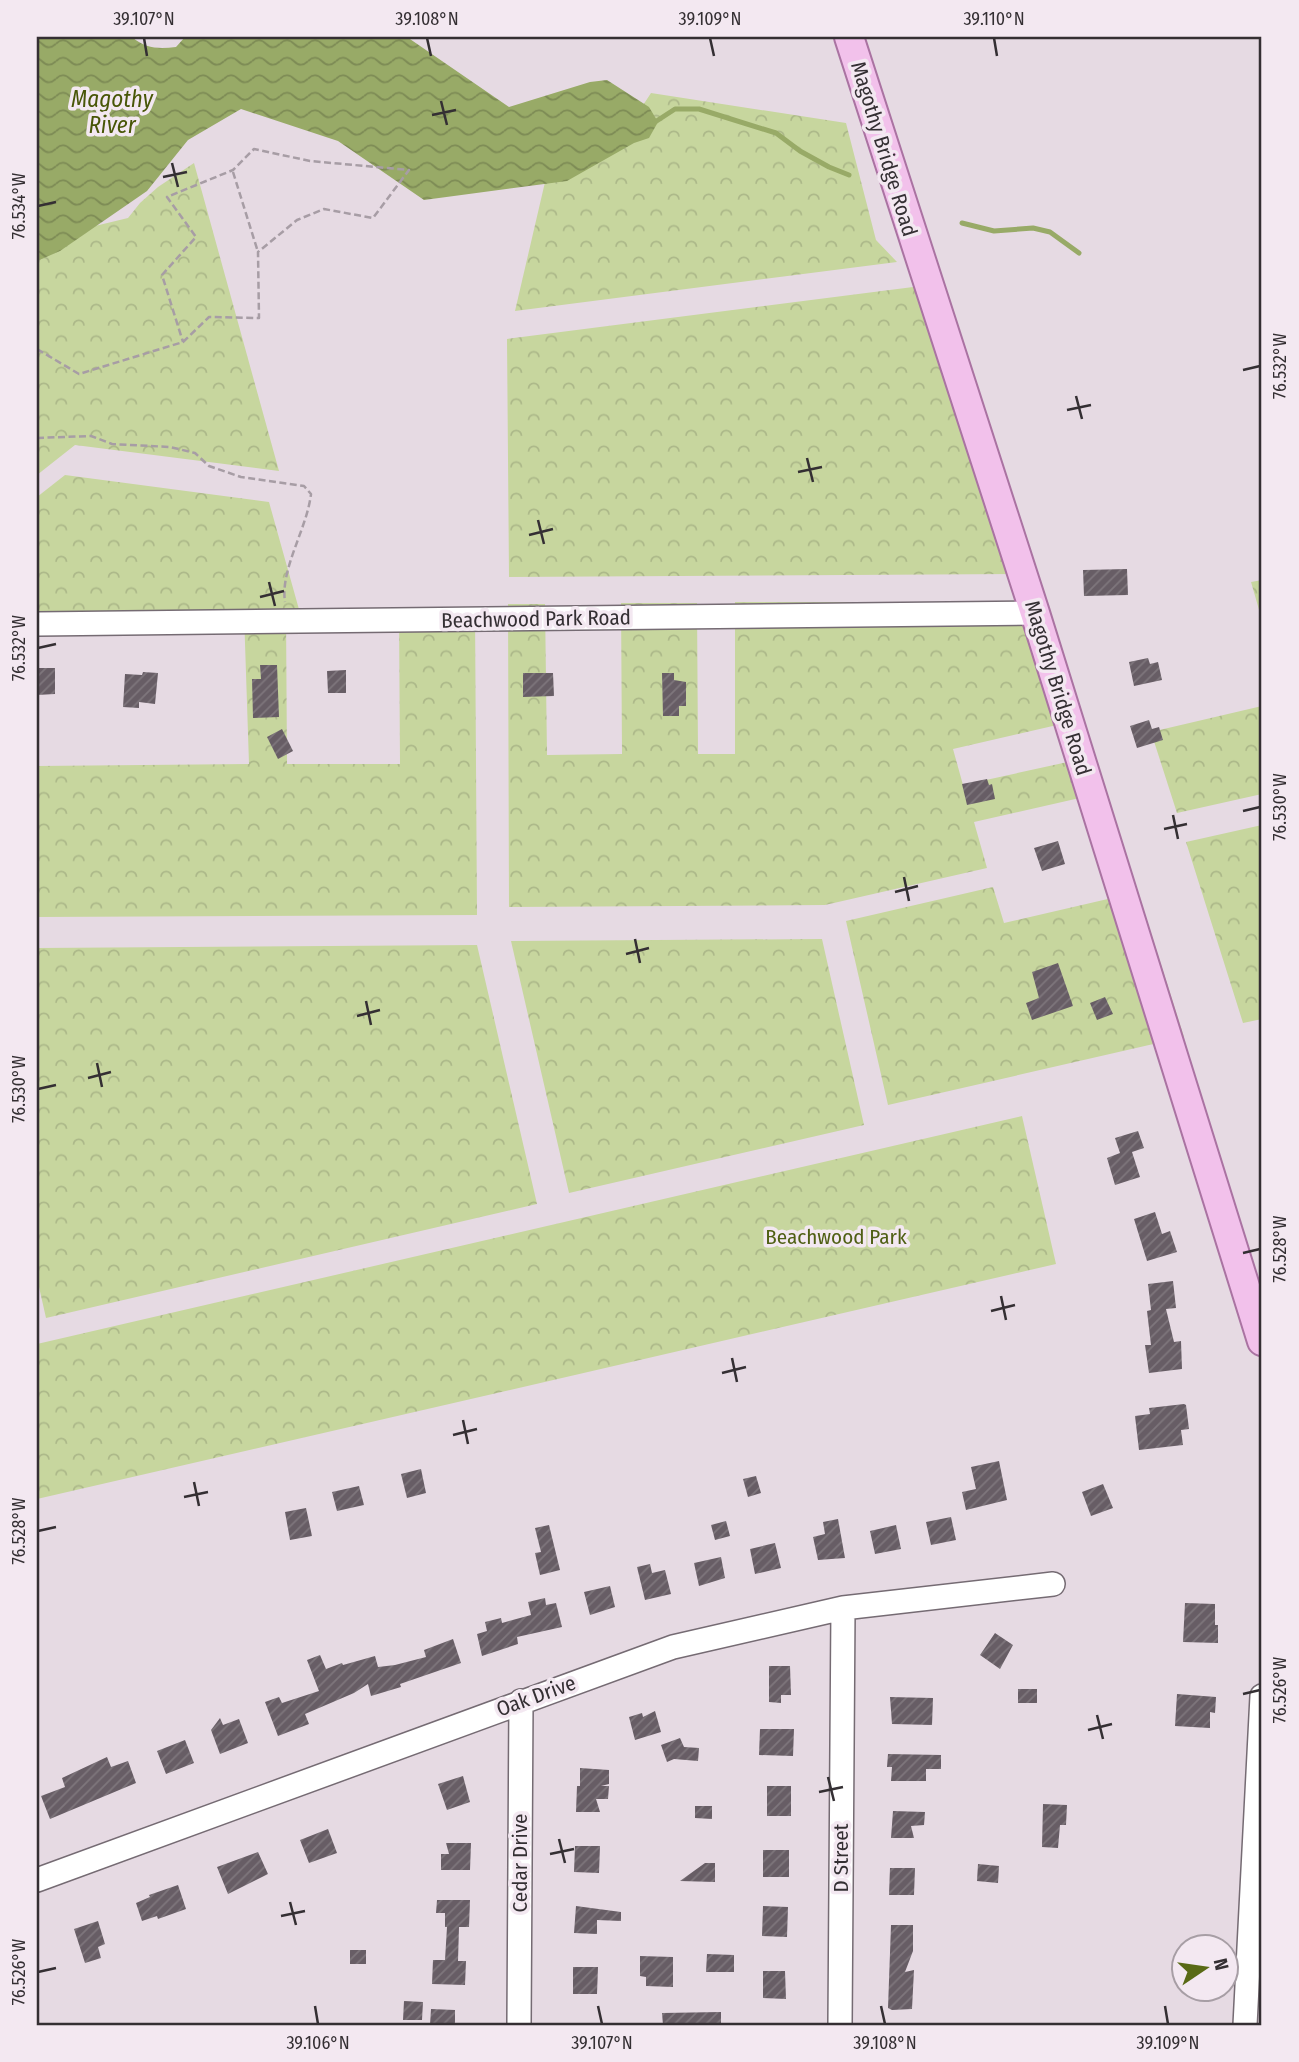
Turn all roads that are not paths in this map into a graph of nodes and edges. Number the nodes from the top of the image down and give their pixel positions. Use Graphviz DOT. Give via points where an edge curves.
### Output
graph roads {
  1 [pos="849,37"];
  2 [pos="1035,613"];
  3 [pos="37,624"];
  4 [pos="1262,1341"];
  5 [pos="1052,1584"];
  6 [pos="843,1608"];
  7 [pos="1262,1696"];
  8 [pos="521,1701"];
  9 [pos="37,1880"];
  10 [pos="519,2025"];
  11 [pos="840,2025"];
  12 [pos="1245,2025"];
  1 -- 2 [label="main road, Magothy Bridge Road"];
  2 -- 3 [label="street, Beachwood Park Road"];
  2 -- 4 [label="main road, Magothy Bridge Road"];
  5 -- 6 [label="street, Oak Drive"];
  6 -- 8 [label="street, Oak Drive" via="673,1647"];
  6 -- 11 [label="street, D Street"];
  7 -- 12 [label="street"];
  8 -- 9 [label="street, Oak Drive"];
  8 -- 10 [label="street, Cedar Drive"];
}
